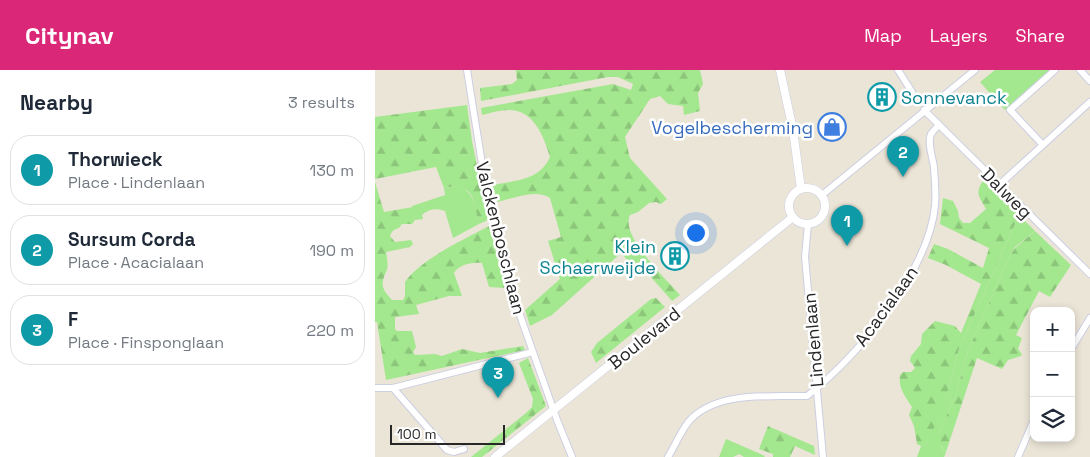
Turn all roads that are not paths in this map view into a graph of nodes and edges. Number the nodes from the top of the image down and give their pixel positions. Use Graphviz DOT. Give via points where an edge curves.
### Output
graph roads {
  1 [pos="467,70"];
  2 [pos="780,70"];
  3 [pos="898,70"];
  4 [pos="975,70"];
  5 [pos="1055,70"];
  6 [pos="1080,70"];
  7 [pos="1090,81"];
  8 [pos="912,92"];
  9 [pos="1090,102"];
  10 [pos="924,110"];
  11 [pos="939,125"];
  12 [pos="1043,146"];
  13 [pos="999,186"];
  14 [pos="801,189"];
  15 [pos="822,195"];
  16 [pos="793,218"];
  17 [pos="808,224"];
  18 [pos="1090,274"];
  19 [pos="1090,318"];
  20 [pos="1075,342"];
  21 [pos="533,352"];
  22 [pos="375,388"];
  23 [pos="393,388"];
  24 [pos="817,388"];
  25 [pos="554,409"];
  26 [pos="1030,429"];
  27 [pos="464,449"];
  28 [pos="495,457"];
  29 [pos="572,457"];
  30 [pos="668,457"];
  31 [pos="823,457"];
  32 [pos="1018,457"];
  1 -- 21 [label="street, Valckenboschlaan" via="494,222 510,287"];
  2 -- 14 [label="street"];
  3 -- 8 [label="street"];
  4 -- 10 [label="street"];
  5 -- 12 [label="street" via="1010,110"];
  6 -- 7 [label="street"];
  9 -- 12 [label="street"];
  10 -- 11 [label="street, Dalweg"];
  10 -- 15 [label="street"];
  11 -- 13 [label="street, Dalweg"];
  11 -- 24 [label="street, Acacialaan" via="931,134 930,142 935,206 929,236 916,266 879,322"];
  12 -- 13 [label="street"];
  13 -- 18 [label="street, Dalweg"];
  14 -- 15 [label="street" via="811,188"];
  14 -- 16 [label="street" via="789,202"];
  15 -- 17 [label="street" via="825,204 823,214"];
  16 -- 17 [label="street"];
  16 -- 25 [label="street, Boulevard"];
  17 -- 24 [label="street, Lindenlaan" via="805,257"];
  19 -- 20 [label="street"];
  21 -- 23 [label="street"];
  21 -- 25 [label="street, Valckenboschlaan"];
  22 -- 23 [label="street"];
  23 -- 27 [label="street" via="447,450"];
  24 -- 30 [label="street" via="807,396 730,399 712,404 691,418"];
  24 -- 31 [label="street, Lindenlaan"];
  25 -- 28 [label="street, Boulevard"];
  25 -- 29 [label="street, Valckenboschlaan"];
  26 -- 32 [label="street"];
}
